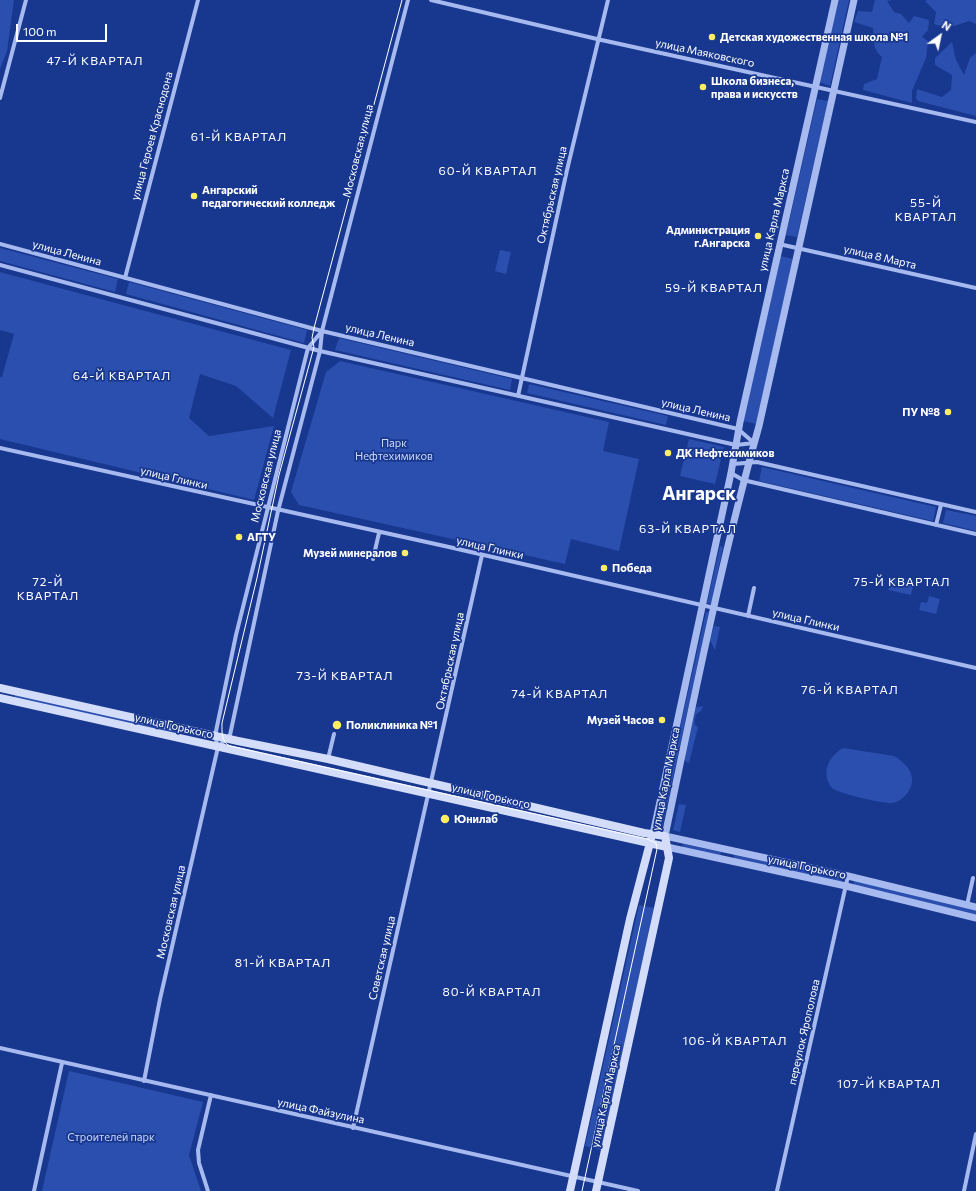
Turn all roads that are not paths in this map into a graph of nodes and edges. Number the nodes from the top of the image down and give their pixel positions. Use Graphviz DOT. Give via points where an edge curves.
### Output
graph roads {
  1 [pos="26,0"];
  2 [pos="198,0"];
  3 [pos="408,0"];
  4 [pos="431,0"];
  5 [pos="608,0"];
  6 [pos="835,0"];
  7 [pos="854,0"];
  8 [pos="597,39"];
  9 [pos="815,87"];
  10 [pos="834,91"];
  11 [pos="0,98"];
  12 [pos="976,122"];
  13 [pos="0,244"];
  14 [pos="779,244"];
  15 [pos="798,248"];
  16 [pos="0,266"];
  17 [pos="125,278"];
  18 [pos="976,288"];
  19 [pos="322,331"];
  20 [pos="308,348"];
  21 [pos="320,351"];
  22 [pos="522,378"];
  23 [pos="518,396"];
  24 [pos="738,429"];
  25 [pos="754,443"];
  26 [pos="736,445"];
  27 [pos="0,448"];
  28 [pos="749,461"];
  29 [pos="733,464"];
  30 [pos="731,472"];
  31 [pos="743,480"];
  32 [pos="941,505"];
  33 [pos="267,507"];
  34 [pos="278,511"];
  35 [pos="976,512"];
  36 [pos="936,525"];
  37 [pos="379,532"];
  38 [pos="976,534"];
  39 [pos="482,555"];
  40 [pos="373,559"];
  41 [pos="754,588"];
  42 [pos="702,606"];
  43 [pos="714,609"];
  44 [pos="748,616"];
  45 [pos="976,668"];
  46 [pos="0,688"];
  47 [pos="0,698"];
  48 [pos="334,734"];
  49 [pos="216,736"];
  50 [pos="227,739"];
  51 [pos="218,747"];
  52 [pos="328,759"];
  53 [pos="431,784"];
  54 [pos="429,793"];
  55 [pos="652,834"];
  56 [pos="665,836"];
  57 [pos="649,843"];
  58 [pos="667,847"];
  59 [pos="726,850"];
  60 [pos="724,861"];
  61 [pos="848,876"];
  62 [pos="973,878"];
  63 [pos="846,886"];
  64 [pos="967,905"];
  65 [pos="976,907"];
  66 [pos="976,918"];
  67 [pos="0,1048"];
  68 [pos="62,1063"];
  69 [pos="144,1081"];
  70 [pos="211,1095"];
  71 [pos="353,1128"];
  72 [pos="976,1134"];
  73 [pos="573,1176"];
  74 [pos="598,1182"];
  75 [pos="34,1191"];
  76 [pos="208,1191"];
  77 [pos="570,1191"];
  78 [pos="596,1191"];
  79 [pos="638,1191"];
  80 [pos="777,1191"];
  81 [pos="964,1191"];
  1 -- 11 [label="street"];
  2 -- 17 [label="street, улица Героев Краснодона"];
  3 -- 19 [label="street, Московская улица"];
  4 -- 8 [label="street, улица Маяковского"];
  5 -- 8 [label="street, Октябрьская улица"];
  6 -- 9 [label="street, улица Карла Маркса"];
  7 -- 10 [label="street, улица Карла Маркса"];
  8 -- 9 [label="street, улица Маяковского"];
  8 -- 22 [label="street, Октябрьская улица"];
  9 -- 10 [label="street, улица Маяковского"];
  9 -- 14 [label="street, улица Карла Маркса"];
  10 -- 12 [label="street, улица Маяковского"];
  10 -- 15 [label="street, улица Карла Маркса"];
  13 -- 17 [label="street, улица Ленина"];
  14 -- 15 [label="street, улица 8 Марта"];
  14 -- 24 [label="street, улица Карла Маркса"];
  15 -- 18 [label="street, улица 8 Марта"];
  15 -- 25 [label="street, улица Карла Маркса"];
  16 -- 20 [label="street"];
  17 -- 19 [label="street, улица Ленина"];
  19 -- 20 [label="street, Московская улица"];
  19 -- 21 [label="street, Московская улица"];
  19 -- 22 [label="street, улица Ленина"];
  20 -- 21 [label="street"];
  20 -- 33 [label="street, Московская улица"];
  21 -- 23 [label="street"];
  21 -- 34 [label="street, Московская улица"];
  22 -- 23 [label="street, Октябрьская улица"];
  22 -- 24 [label="street, улица Ленина"];
  23 -- 26 [label="street"];
  24 -- 25 [label="street, улица Ленина"];
  24 -- 26 [label="street, улица Карла Маркса"];
  25 -- 26 [label="street"];
  25 -- 28 [label="street, улица Карла Маркса"];
  26 -- 29 [label="street, улица Карла Маркса"];
  27 -- 33 [label="street, улица Глинки"];
  28 -- 29 [label="street"];
  28 -- 31 [label="street, улица Карла Маркса"];
  28 -- 32 [label="street"];
  29 -- 30 [label="street, улица Карла Маркса"];
  30 -- 31 [label="street"];
  30 -- 42 [label="street, улица Карла Маркса"];
  31 -- 36 [label="street"];
  31 -- 43 [label="street, улица Карла Маркса"];
  32 -- 35 [label="street"];
  32 -- 36 [label="street"];
  33 -- 34 [label="street, улица Глинки"];
  33 -- 49 [label="street, Московская улица" via="236,635"];
  34 -- 37 [label="street, улица Глинки"];
  34 -- 50 [label="street, Московская улица"];
  36 -- 38 [label="street"];
  37 -- 39 [label="street, улица Глинки"];
  37 -- 40 [label="street"];
  39 -- 42 [label="street, улица Глинки"];
  39 -- 53 [label="street, Октябрьская улица"];
  41 -- 44 [label="street"];
  42 -- 43 [label="street, улица Глинки"];
  42 -- 55 [label="street, улица Карла Маркса"];
  43 -- 44 [label="street, улица Глинки"];
  43 -- 56 [label="street, улица Карла Маркса"];
  44 -- 45 [label="street, улица Глинки"];
  46 -- 49 [label="main road, улица Горького"];
  47 -- 51 [label="main road, улица Горького"];
  48 -- 52 [label="street"];
  49 -- 50 [label="main road, улица Горького"];
  49 -- 51 [label="street, Московская улица"];
  50 -- 51 [label="street"];
  50 -- 52 [label="main road, улица Горького"];
  51 -- 54 [label="main road, улица Горького"];
  51 -- 69 [label="street, Московская улица" via="160,999"];
  52 -- 53 [label="main road, улица Горького"];
  53 -- 54 [label="street, Октябрьская улица"];
  53 -- 55 [label="main road, улица Горького"];
  54 -- 57 [label="main road, улица Горького"];
  54 -- 71 [label="street, Советская улица"];
  55 -- 56 [label="main road, улица Горького"];
  55 -- 57 [label="main road, улица Карла Маркса"];
  56 -- 58 [label="main road, улица Карла Маркса"];
  56 -- 59 [label="street, улица Горького"];
  57 -- 58 [label="main road, улица Горького"];
  57 -- 73 [label="main road, улица Карла Маркса"];
  58 -- 60 [label="street, улица Горького"];
  58 -- 74 [label="main road, улица Карла Маркса" via="669,858"];
  59 -- 60 [label="street"];
  59 -- 61 [label="street, улица Горького"];
  60 -- 63 [label="street, улица Горького"];
  61 -- 63 [label="street, переулок Ярополова"];
  61 -- 64 [label="street, улица Горького"];
  62 -- 64 [label="street"];
  63 -- 66 [label="street, улица Горького"];
  63 -- 80 [label="street, переулок Ярополова"];
  64 -- 65 [label="street, улица Горького"];
  67 -- 68 [label="street, улица Файзулина"];
  68 -- 69 [label="street, улица Файзулина"];
  68 -- 75 [label="street"];
  69 -- 70 [label="street, улица Файзулина"];
  70 -- 71 [label="street, улица Файзулина"];
  70 -- 76 [label="street" via="198,1150 199,1163"];
  71 -- 73 [label="street, улица Файзулина"];
  72 -- 81 [label="street"];
  73 -- 74 [label="street, улица Файзулина"];
  73 -- 77 [label="main road, улица Карла Маркса"];
  74 -- 78 [label="main road, улица Карла Маркса"];
  74 -- 79 [label="street, улица Файзулина"];
}
